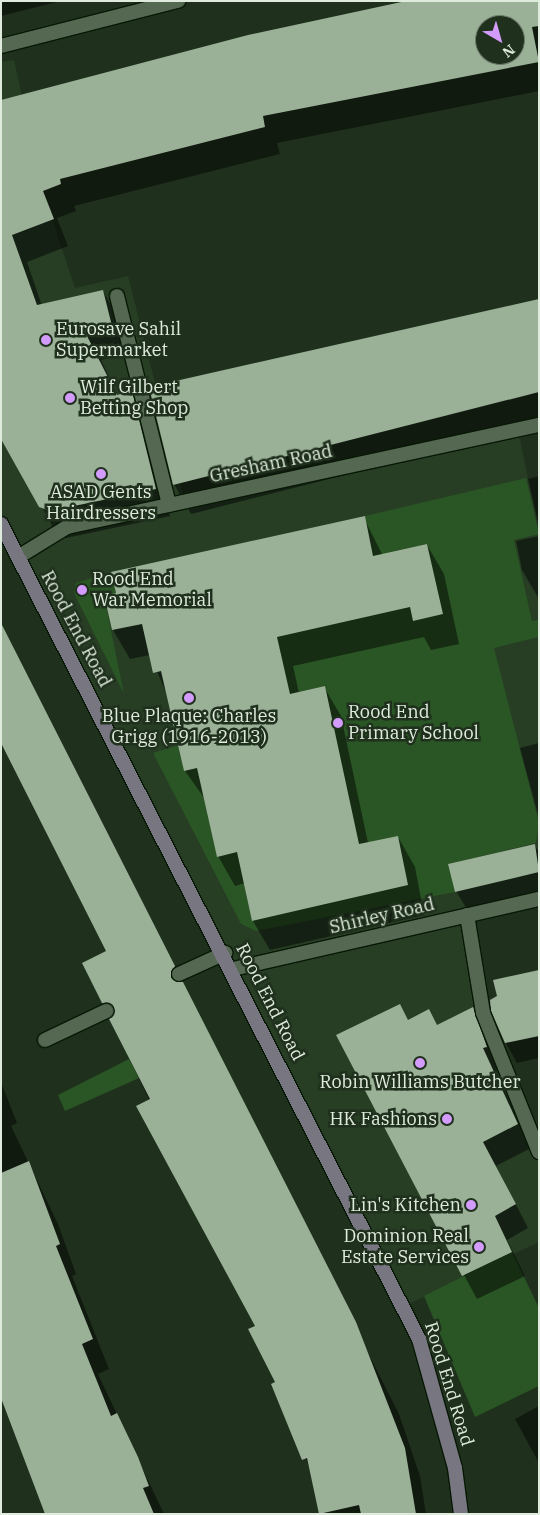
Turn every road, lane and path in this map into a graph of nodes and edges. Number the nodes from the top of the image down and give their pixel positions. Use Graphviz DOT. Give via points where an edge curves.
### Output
graph roads {
  1 [pos="178,1"];
  2 [pos="1,46"];
  3 [pos="117,296"];
  4 [pos="539,425"];
  5 [pos="169,505"];
  6 [pos="1,524"];
  7 [pos="18,558"];
  8 [pos="539,899"];
  9 [pos="467,915"];
  10 [pos="225,953"];
  11 [pos="233,969"];
  12 [pos="179,974"];
  13 [pos="106,1011"];
  14 [pos="45,1040"];
  15 [pos="539,1152"];
  16 [pos="461,1514"];
  1 -- 2 [label="street"];
  3 -- 5 [label="street"];
  4 -- 5 [label="street, Gresham Road"];
  5 -- 7 [label="street, Gresham Road" via="67,527"];
  6 -- 7 [label="main road, Rood End Road"];
  7 -- 10 [label="main road, Rood End Road"];
  8 -- 9 [label="street, Shirley Road"];
  9 -- 11 [label="street, Shirley Road"];
  9 -- 15 [label="street" via="484,1013"];
  10 -- 11 [label="main road, Rood End Road"];
  10 -- 12 [label="street"];
  11 -- 16 [label="main road, Rood End Road" via="419,1339 455,1468"];
  13 -- 14 [label="street"];
}
